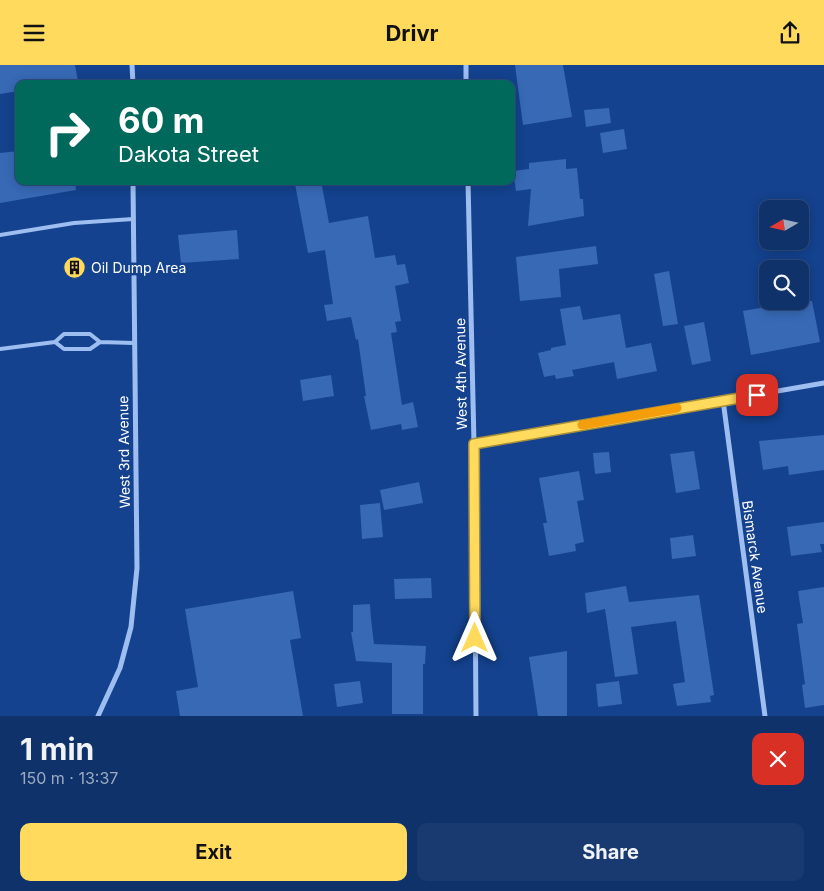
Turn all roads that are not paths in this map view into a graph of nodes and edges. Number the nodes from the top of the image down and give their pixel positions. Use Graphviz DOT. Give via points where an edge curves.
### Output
graph roads {
  1 [pos="132,65"];
  2 [pos="466,65"];
  3 [pos="132,80"];
  4 [pos="466,80"];
  5 [pos="133,185"];
  6 [pos="468,185"];
  7 [pos="133,219"];
  8 [pos="0,235"];
  9 [pos="55,342"];
  10 [pos="100,342"];
  11 [pos="134,343"];
  12 [pos="0,349"];
  13 [pos="824,383"];
  14 [pos="723,400"];
  15 [pos="474,444"];
  16 [pos="98,716"];
  17 [pos="476,716"];
  18 [pos="765,716"];
  1 -- 3 [label="street"];
  2 -- 4 [label="street"];
  5 -- 7 [label="street, West 3rd Avenue"];
  6 -- 15 [label="street, West 4th Avenue"];
  7 -- 8 [label="lane" via="74,223"];
  7 -- 11 [label="street, West 3rd Avenue"];
  9 -- 10 [label="lane" via="64,349 90,349"];
  9 -- 10 [label="lane" via="64,334 85,334"];
  9 -- 12 [label="lane"];
  10 -- 11 [label="lane"];
  11 -- 16 [label="street, West 3rd Avenue" via="137,568 129,635 120,668"];
  13 -- 14 [label="street"];
  14 -- 15 [label="street"];
  14 -- 18 [label="street, Bismarck Avenue"];
  15 -- 17 [label="street, West 4th Avenue"];
}
